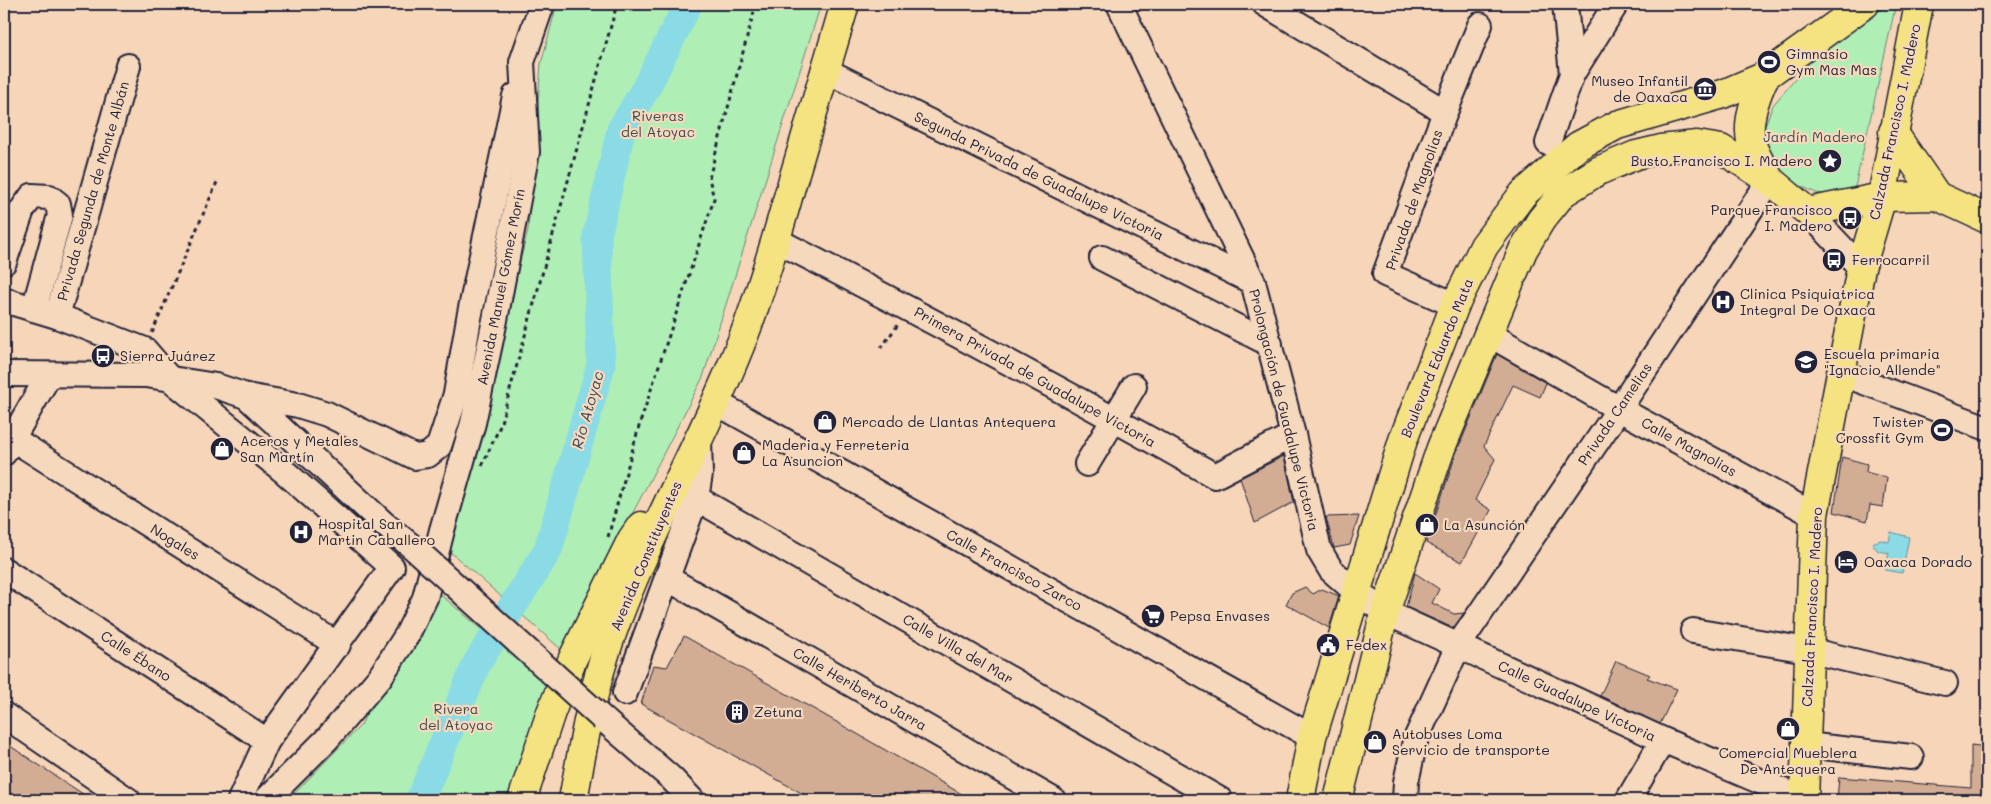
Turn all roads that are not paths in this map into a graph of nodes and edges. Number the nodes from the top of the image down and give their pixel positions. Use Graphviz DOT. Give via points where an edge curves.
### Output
graph roads {
  1 [pos="542,4"];
  2 [pos="845,4"];
  3 [pos="1119,4"];
  4 [pos="1265,4"];
  5 [pos="1565,4"];
  6 [pos="1616,4"];
  7 [pos="1865,4"];
  8 [pos="1919,4"];
  9 [pos="1480,25"];
  10 [pos="522,62"];
  11 [pos="128,66"];
  12 [pos="825,70"];
  13 [pos="1572,74"];
  14 [pos="1765,76"];
  15 [pos="1445,112"];
  16 [pos="1653,115"];
  17 [pos="1893,132"];
  18 [pos="1548,143"];
  19 [pos="1661,149"];
  20 [pos="1770,180"];
  21 [pos="1937,196"];
  22 [pos="1882,197"];
  23 [pos="1808,212"];
  24 [pos="1987,219"];
  25 [pos="776,240"];
  26 [pos="1102,258"];
  27 [pos="4,262"];
  28 [pos="1860,268"];
  29 [pos="1253,282"];
  30 [pos="4,300"];
  31 [pos="1455,306"];
  32 [pos="34,309"];
  33 [pos="57,316"];
  34 [pos="1487,333"];
  35 [pos="1270,344"];
  36 [pos="1840,373"];
  37 [pos="4,374"];
  38 [pos="49,375"];
  39 [pos="169,378"];
  40 [pos="1134,386"];
  41 [pos="246,396"];
  42 [pos="717,403"];
  43 [pos="1619,409"];
  44 [pos="1114,419"];
  45 [pos="1987,428"];
  46 [pos="1293,436"];
  47 [pos="699,441"];
  48 [pos="8,446"];
  49 [pos="1086,464"];
  50 [pos="683,469"];
  51 [pos="696,498"];
  52 [pos="1814,515"];
  53 [pos="4,570"];
  54 [pos="667,578"];
  55 [pos="1356,592"];
  56 [pos="1385,612"];
  57 [pos="1693,631"];
  58 [pos="338,645"];
  59 [pos="1458,646"];
  60 [pos="1808,650"];
  61 [pos="1945,683"];
  62 [pos="625,693"];
  63 [pos="4,715"];
  64 [pos="1312,737"];
  65 [pos="1663,740"];
  66 [pos="267,741"];
  67 [pos="1806,745"];
  68 [pos="1912,756"];
  69 [pos="670,789"];
  70 [pos="128,800"];
  71 [pos="240,800"];
  72 [pos="266,800"];
  73 [pos="522,800"];
  74 [pos="573,800"];
  75 [pos="692,800"];
  76 [pos="1052,800"];
  77 [pos="1220,800"];
  78 [pos="1300,800"];
  79 [pos="1338,800"];
  80 [pos="1405,800"];
  81 [pos="1628,800"];
  82 [pos="1804,800"];
  1 -- 10 [label="street, Avenida Manuel Gómez Morín"];
  2 -- 12 [label="main road"];
  3 -- 29 [label="street, Prolongación de Guadalupe Victoria"];
  4 -- 15 [label="street"];
  5 -- 13 [label="street"];
  6 -- 13 [label="street"];
  7 -- 14 [label="main road, Boulevard Eduardo Mata"];
  8 -- 17 [label="main road, Calzada Francisco I. Madero"];
  9 -- 15 [label="street"];
  10 -- 41 [label="street" via="456,394 439,446 428,455 415,457 327,414"];
  10 -- 72 [label="street, Avenida Manuel Gómez Morín" via="527,152 474,423 425,598 407,635 380,677 326,739"];
  11 -- 33 [label="street, Privada Segunda de Monte Albán"];
  12 -- 25 [label="main road"];
  12 -- 29 [label="street, Segunda Privada de Guadalupe Victoria"];
  13 -- 18 [label="street"];
  14 -- 16 [label="main road, Boulevard Eduardo Mata" via="1723,94"];
  14 -- 20 [label="main road" via="1757,93 1750,128 1752,143"];
  15 -- 31 [label="street, Privada de Magnolias" via="1385,274"];
  16 -- 19 [label="main road" via="1672,128"];
  16 -- 31 [label="main road, Boulevard Eduardo Mata" via="1618,125 1578,146 1523,194 1484,246"];
  17 -- 21 [label="main road"];
  17 -- 22 [label="main road, Calzada Francisco I. Madero"];
  19 -- 20 [label="main road" via="1697,146 1721,149"];
  19 -- 34 [label="main road" via="1636,155 1598,171 1564,193 1523,250"];
  20 -- 23 [label="main road"];
  20 -- 43 [label="street, Privada Camelias"];
  21 -- 22 [label="main road"];
  21 -- 24 [label="main road"];
  22 -- 23 [label="main road"];
  22 -- 28 [label="main road, Calzada Francisco I. Madero"];
  23 -- 28 [label="street"];
  25 -- 42 [label="main road" via="748,325"];
  25 -- 44 [label="street, Primera Privada de Guadalupe Victoria"];
  26 -- 35 [label="street"];
  27 -- 32 [label="street" via="22,210 32,196 49,197 58,204 60,215"];
  28 -- 36 [label="main road, Calzada Francisco I. Madero"];
  29 -- 35 [label="street, Prolongación de Guadalupe Victoria"];
  30 -- 32 [label="street"];
  31 -- 55 [label="main road, Boulevard Eduardo Mata" via="1403,440"];
  32 -- 33 [label="street"];
  33 -- 39 [label="street" via="145,350"];
  34 -- 43 [label="street, Calle Magnolias"];
  34 -- 56 [label="main road" via="1441,448"];
  35 -- 46 [label="street, Prolongación de Guadalupe Victoria"];
  36 -- 45 [label="street"];
  36 -- 52 [label="main road, Calzada Francisco I. Madero"];
  37 -- 38 [label="street"];
  38 -- 39 [label="street" via="114,374"];
  38 -- 48 [label="street"];
  39 -- 41 [label="street" via="216,386"];
  39 -- 58 [label="street" via="286,473 392,567"];
  40 -- 44 [label="street"];
  41 -- 69 [label="street, bridge" via="603,719"];
  42 -- 47 [label="main road"];
  42 -- 64 [label="street, Calle Francisco Zarco"];
  43 -- 52 [label="street, Calle Magnolias"];
  43 -- 59 [label="street, Privada Camelias"];
  44 -- 46 [label="street, Primera Privada de Guadalupe Victoria" via="1215,476"];
  44 -- 49 [label="street"];
  46 -- 55 [label="street, Prolongación de Guadalupe Victoria" via="1319,550 1331,570"];
  47 -- 50 [label="main road"];
  47 -- 51 [label="street" via="700,474"];
  48 -- 58 [label="street, Nogales"];
  50 -- 73 [label="main road, Avenida Constituyentes" via="662,492 632,539 582,640 551,712"];
  50 -- 74 [label="main road, Avenida Constituyentes" via="611,638 599,676"];
  51 -- 54 [label="street"];
  51 -- 77 [label="street, Calle Villa del Mar"];
  52 -- 60 [label="main road, Calzada Francisco I. Madero"];
  53 -- 66 [label="street, Calle Ébano"];
  54 -- 62 [label="street"];
  54 -- 76 [label="street, Calle Heriberto Jarra"];
  55 -- 56 [label="street, Calle Guadalupe Victoria"];
  55 -- 64 [label="main road, Boulevard Eduardo Mata"];
  56 -- 59 [label="street, Calle Guadalupe Victoria"];
  56 -- 79 [label="main road"];
  57 -- 60 [label="street"];
  58 -- 66 [label="street"];
  59 -- 65 [label="street, Calle Guadalupe Victoria"];
  59 -- 80 [label="street, Privada Camelias" via="1415,741"];
  60 -- 61 [label="street"];
  60 -- 67 [label="main road, Calzada Francisco I. Madero"];
  63 -- 70 [label="street"];
  64 -- 78 [label="main road, Boulevard Eduardo Mata"];
  65 -- 81 [label="street"];
  65 -- 82 [label="street, Calle Guadalupe Victoria"];
  66 -- 71 [label="street"];
  67 -- 68 [label="street"];
  67 -- 82 [label="main road, Calzada Francisco I. Madero"];
  69 -- 75 [label="street"];
}
